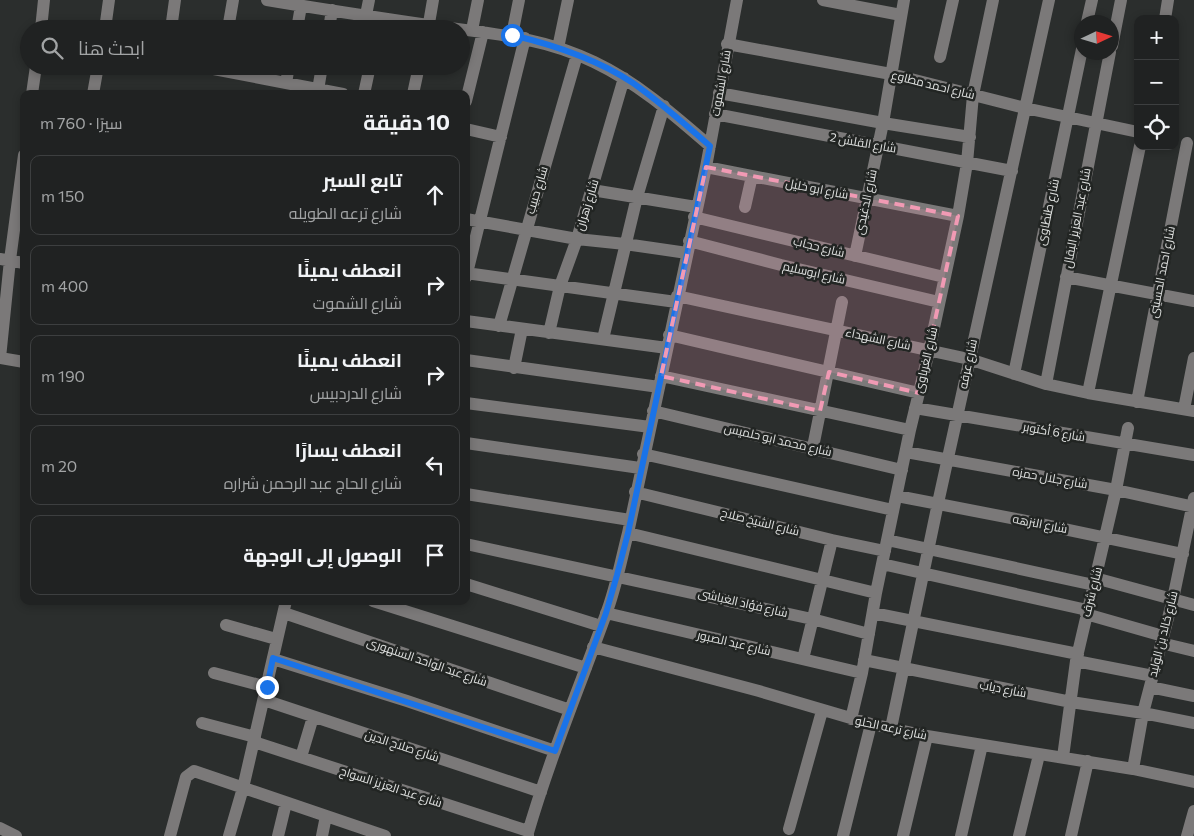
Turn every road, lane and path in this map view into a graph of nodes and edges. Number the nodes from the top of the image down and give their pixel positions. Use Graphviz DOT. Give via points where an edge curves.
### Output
graph roads {
  1 [pos="44,0"];
  2 [pos="109,0"];
  3 [pos="175,0"];
  4 [pos="233,0"];
  5 [pos="267,0"];
  6 [pos="369,0"];
  7 [pos="433,0"];
  8 [pos="478,0"];
  9 [pos="519,0"];
  10 [pos="568,0"];
  11 [pos="737,0"];
  12 [pos="823,0"];
  13 [pos="904,0"];
  14 [pos="953,0"];
  15 [pos="993,0"];
  16 [pos="1048,0"];
  17 [pos="1092,0"];
  18 [pos="1121,0"];
  19 [pos="1168,0"];
  20 [pos="310,4"];
  21 [pos="332,10"];
  22 [pos="366,15"];
  23 [pos="901,15"];
  24 [pos="1089,15"];
  25 [pos="1118,15"];
  26 [pos="1166,15"];
  27 [pos="41,20"];
  28 [pos="106,20"];
  29 [pos="172,20"];
  30 [pos="230,20"];
  31 [pos="302,20"];
  32 [pos="330,20"];
  33 [pos="374,20"];
  34 [pos="429,20"];
  35 [pos="470,30"];
  36 [pos="478,31"];
  37 [pos="519,37"];
  38 [pos="728,44"];
  39 [pos="558,48"];
  40 [pos="577,55"];
  41 [pos="940,58"];
  42 [pos="1080,60"];
  43 [pos="1108,60"];
  44 [pos="891,74"];
  45 [pos="35,75"];
  46 [pos="96,75"];
  47 [pos="249,75"];
  48 [pos="287,75"];
  49 [pos="320,75"];
  50 [pos="368,75"];
  51 [pos="417,75"];
  52 [pos="624,78"];
  53 [pos="286,83"];
  54 [pos="33,90"];
  55 [pos="94,90"];
  56 [pos="318,90"];
  57 [pos="365,90"];
  58 [pos="414,90"];
  59 [pos="468,90"];
  60 [pos="719,92"];
  61 [pos="973,95"];
  62 [pos="664,106"];
  63 [pos="1026,108"];
  64 [pos="715,114"];
  65 [pos="1067,118"];
  66 [pos="883,123"];
  67 [pos="1096,124"];
  68 [pos="470,130"];
  69 [pos="1134,131"];
  70 [pos="501,137"];
  71 [pos="970,137"];
  72 [pos="1185,142"];
  73 [pos="710,146"];
  74 [pos="878,146"];
  75 [pos="1139,150"];
  76 [pos="967,163"];
  77 [pos="706,167"];
  78 [pos="1012,171"];
  79 [pos="752,176"];
  80 [pos="20,177"];
  81 [pos="592,190"];
  82 [pos="637,197"];
  83 [pos="866,199"];
  84 [pos="745,207"];
  85 [pos="695,212"];
  86 [pos="958,216"];
  87 [pos="470,220"];
  88 [pos="480,221"];
  89 [pos="525,230"];
  90 [pos="577,239"];
  91 [pos="625,244"];
  92 [pos="688,247"];
  93 [pos="855,256"];
  94 [pos="5,260"];
  95 [pos="470,260"];
  96 [pos="20,262"];
  97 [pos="470,276"];
  98 [pos="1066,276"];
  99 [pos="944,277"];
  100 [pos="513,281"];
  101 [pos="1110,285"];
  102 [pos="560,286"];
  103 [pos="614,294"];
  104 [pos="1158,294"];
  105 [pos="677,299"];
  106 [pos="1194,301"];
  107 [pos="842,302"];
  108 [pos="939,302"];
  109 [pos="470,322"];
  110 [pos="499,326"];
  111 [pos="522,329"];
  112 [pos="837,330"];
  113 [pos="549,333"];
  114 [pos="669,334"];
  115 [pos="603,339"];
  116 [pos="667,348"];
  117 [pos="929,350"];
  118 [pos="0,358"];
  119 [pos="1194,358"];
  120 [pos="969,359"];
  121 [pos="20,361"];
  122 [pos="470,361"];
  123 [pos="514,368"];
  124 [pos="829,372"];
  125 [pos="1014,374"];
  126 [pos="660,381"];
  127 [pos="1046,384"];
  128 [pos="918,393"];
  129 [pos="1088,393"];
  130 [pos="1137,402"];
  131 [pos="470,404"];
  132 [pos="915,408"];
  133 [pos="1189,410"];
  134 [pos="653,411"];
  135 [pos="820,411"];
  136 [pos="957,415"];
  137 [pos="650,427"];
  138 [pos="1128,428"];
  139 [pos="910,430"];
  140 [pos="470,443"];
  141 [pos="1125,444"];
  142 [pos="812,448"];
  143 [pos="906,452"];
  144 [pos="643,454"];
  145 [pos="1194,456"];
  146 [pos="948,459"];
  147 [pos="640,468"];
  148 [pos="902,470"];
  149 [pos="1116,490"];
  150 [pos="635,492"];
  151 [pos="470,495"];
  152 [pos="897,496"];
  153 [pos="938,503"];
  154 [pos="1193,504"];
  155 [pos="893,510"];
  156 [pos="629,527"];
  157 [pos="1104,537"];
  158 [pos="832,540"];
  159 [pos="470,545"];
  160 [pos="886,546"];
  161 [pos="929,549"];
  162 [pos="1187,553"];
  163 [pos="882,564"];
  164 [pos="617,575"];
  165 [pos="923,575"];
  166 [pos="822,581"];
  167 [pos="1095,582"];
  168 [pos="470,585"];
  169 [pos="876,593"];
  170 [pos="1173,599"];
  171 [pos="386,605"];
  172 [pos="1194,605"];
  173 [pos="285,607"];
  174 [pos="1087,612"];
  175 [pos="606,613"];
  176 [pos="873,613"];
  177 [pos="812,619"];
  178 [pos="913,622"];
  179 [pos="226,625"];
  180 [pos="601,626"];
  181 [pos="869,634"];
  182 [pos="276,639"];
  183 [pos="1162,639"];
  184 [pos="593,647"];
  185 [pos="1194,651"];
  186 [pos="1077,657"];
  187 [pos="273,658"];
  188 [pos="803,659"];
  189 [pos="863,667"];
  190 [pos="586,668"];
  191 [pos="903,668"];
  192 [pos="214,673"];
  193 [pos="1151,681"];
  194 [pos="267,687"];
  195 [pos="1194,696"];
  196 [pos="264,700"];
  197 [pos="1071,702"];
  198 [pos="570,710"];
  199 [pos="822,711"];
  200 [pos="1143,712"];
  201 [pos="313,717"];
  202 [pos="851,719"];
  203 [pos="202,723"];
  204 [pos="1194,723"];
  205 [pos="871,724"];
  206 [pos="891,728"];
  207 [pos="927,736"];
  208 [pos="255,740"];
  209 [pos="982,745"];
  210 [pos="555,751"];
  211 [pos="1039,755"];
  212 [pos="301,757"];
  213 [pos="1063,757"];
  214 [pos="1088,761"];
  215 [pos="1134,769"];
  216 [pos="1194,782"];
  217 [pos="243,788"];
  218 [pos="541,792"];
  219 [pos="286,804"];
  220 [pos="1194,811"];
  221 [pos="326,816"];
  222 [pos="0,828"];
  223 [pos="789,829"];
  224 [pos="367,833"];
  225 [pos="528,834"];
  226 [pos="16,836"];
  227 [pos="170,836"];
  228 [pos="229,836"];
  229 [pos="278,836"];
  230 [pos="322,836"];
  231 [pos="385,836"];
  232 [pos="843,836"];
  233 [pos="903,836"];
  234 [pos="960,836"];
  235 [pos="1019,836"];
  236 [pos="1071,836"];
  237 [pos="1187,836"];
  1 -- 27 [label="street"];
  2 -- 28 [label="street"];
  3 -- 29 [label="street"];
  4 -- 30 [label="street"];
  5 -- 20 [label="street"];
  6 -- 22 [label="street"];
  7 -- 34 [label="street"];
  8 -- 36 [label="street"];
  9 -- 37 [label="street"];
  10 -- 39 [label="street"];
  11 -- 38 [label="street, شارع الشموت"];
  12 -- 23 [label="street"];
  13 -- 23 [label="street, شارع الدغيدى"];
  14 -- 41 [label="street"];
  15 -- 61 [label="street, شارع الغرباوى"];
  16 -- 63 [label="street, شارع عرفه"];
  17 -- 24 [label="street"];
  18 -- 25 [label="street"];
  19 -- 26 [label="street"];
  20 -- 21 [label="street"];
  20 -- 31 [label="street"];
  21 -- 22 [label="street"];
  21 -- 32 [label="street"];
  22 -- 33 [label="street"];
  23 -- 44 [label="street, شارع الدغيدى"];
  35 -- 36 [label="street"];
  36 -- 37 [label="street"];
  36 -- 59 [label="street"];
  37 -- 39 [label="street"];
  37 -- 70 [label="street"];
  38 -- 44 [label="street, شارع احمد مطاوع"];
  38 -- 60 [label="street, شارع الشموت"];
  39 -- 40 [label="street"];
  40 -- 52 [label="street"];
  40 -- 89 [label="street, شارع حبيب"];
  42 -- 65 [label="street, شارع طنطاوى"];
  43 -- 67 [label="street, شارع عبد العزيز البقال"];
  44 -- 61 [label="street, شارع احمد مطاوع"];
  44 -- 66 [label="street, شارع الدغيدى"];
  45 -- 54 [label="street"];
  46 -- 55 [label="street"];
  47 -- 53 [label="street"];
  48 -- 53 [label="street"];
  49 -- 56 [label="street"];
  50 -- 57 [label="street"];
  51 -- 58 [label="street"];
  52 -- 62 [label="street"];
  52 -- 81 [label="street, شارع زهران"];
  53 -- 56 [label="street"];
  60 -- 64 [label="street, شارع الشموت"];
  60 -- 66 [label="street"];
  61 -- 63 [label="street, شارع احمد مطاوع"];
  61 -- 71 [label="street, شارع الغرباوى"];
  62 -- 73 [label="street"];
  62 -- 82 [label="street"];
  63 -- 65 [label="street, شارع احمد مطاوع"];
  63 -- 78 [label="street, شارع عرفه"];
  64 -- 73 [label="street, شارع الشموت"];
  64 -- 74 [label="street, شارع القلش 2"];
  65 -- 67 [label="street, شارع احمد مطاوع"];
  65 -- 125 [label="street, شارع طنطاوى"];
  66 -- 71 [label="street"];
  66 -- 74 [label="street, شارع الدغيدى"];
  67 -- 69 [label="street, شارع احمد مطاوع"];
  67 -- 98 [label="street, شارع عبد العزيز البقال"];
  68 -- 70 [label="street"];
  70 -- 88 [label="street"];
  71 -- 76 [label="street, شارع الغرباوى"];
  72 -- 104 [label="street, شارع احمد الحسينى"];
  73 -- 77 [label="street, شارع الشموت"];
  74 -- 76 [label="street, شارع القلش 2"];
  74 -- 83 [label="street, شارع الدغيدى"];
  75 -- 101 [label="street"];
  76 -- 78 [label="street, شارع القلش 2"];
  76 -- 86 [label="street, شارع الغرباوى"];
  77 -- 79 [label="street, شارع ابو خليل"];
  77 -- 85 [label="street, شارع الشموت"];
  78 -- 120 [label="street, شارع عرفه"];
  79 -- 83 [label="street, شارع ابو خليل"];
  79 -- 84 [label="street"];
  80 -- 94 [label="street"];
  81 -- 82 [label="street, شارع حجاب"];
  81 -- 90 [label="street, شارع زهران"];
  82 -- 85 [label="street, شارع حجاب"];
  82 -- 91 [label="street"];
  83 -- 86 [label="street, شارع ابو خليل"];
  83 -- 93 [label="street, شارع الدغيدى"];
  85 -- 92 [label="street, شارع الشموت"];
  85 -- 93 [label="street, شارع حجاب"];
  86 -- 99 [label="street, شارع الغرباوى"];
  87 -- 88 [label="street, شارع ابوسليم"];
  88 -- 89 [label="street, شارع ابوسليم"];
  88 -- 95 [label="street"];
  89 -- 90 [label="street, شارع ابوسليم"];
  89 -- 100 [label="street, شارع حبيب"];
  90 -- 91 [label="street, شارع ابوسليم"];
  90 -- 102 [label="street, شارع زهران"];
  91 -- 92 [label="street, شارع ابوسليم"];
  91 -- 103 [label="street"];
  92 -- 105 [label="street, شارع الشموت"];
  92 -- 108 [label="street, شارع ابوسليم"];
  93 -- 99 [label="street, شارع حجاب"];
  94 -- 96 [label="street"];
  94 -- 118 [label="street"];
  97 -- 100 [label="street, شارع الشهداء"];
  98 -- 101 [label="street"];
  98 -- 127 [label="street, شارع عبد العزيز البقال"];
  99 -- 108 [label="street, شارع الغرباوى"];
  100 -- 102 [label="street, شارع الشهداء"];
  100 -- 110 [label="street, شارع حبيب"];
  101 -- 104 [label="street"];
  101 -- 129 [label="street"];
  102 -- 103 [label="street, شارع الشهداء"];
  102 -- 113 [label="street, شارع زهران"];
  103 -- 105 [label="street, شارع الشهداء"];
  103 -- 115 [label="street"];
  104 -- 106 [label="street"];
  104 -- 130 [label="street, شارع احمد الحسينى"];
  105 -- 112 [label="street, شارع الشهداء"];
  105 -- 114 [label="street, شارع الشموت"];
  107 -- 112 [label="street"];
  108 -- 117 [label="street, شارع الغرباوى"];
  109 -- 110 [label="street"];
  110 -- 111 [label="street"];
  111 -- 113 [label="street"];
  111 -- 123 [label="street"];
  112 -- 117 [label="street, شارع الشهداء"];
  112 -- 124 [label="street"];
  113 -- 115 [label="street"];
  114 -- 116 [label="street, شارع الشموت"];
  114 -- 124 [label="street"];
  115 -- 116 [label="street"];
  116 -- 126 [label="street, شارع الشموت"];
  117 -- 120 [label="street, شارع الشهداء"];
  117 -- 128 [label="street, شارع الغرباوى"];
  118 -- 121 [label="street"];
  119 -- 133 [label="street"];
  120 -- 125 [label="street, شارع الشهداء"];
  120 -- 136 [label="street, شارع عرفه"];
  122 -- 123 [label="street"];
  123 -- 126 [label="street"];
  124 -- 128 [label="street"];
  124 -- 135 [label="street"];
  125 -- 127 [label="street, شارع الشهداء"];
  126 -- 134 [label="street, شارع الشموت"];
  126 -- 135 [label="street"];
  127 -- 129 [label="street, شارع الشهداء"];
  128 -- 132 [label="street, شارع الغرباوى"];
  129 -- 130 [label="street, شارع الشهداء"];
  130 -- 133 [label="street, شارع الشهداء"];
  131 -- 137 [label="street"];
  132 -- 136 [label="street, شارع 6 أكتوبر"];
  132 -- 139 [label="street, شارع الغرباوى"];
  134 -- 137 [label="street, شارع الشموت"];
  134 -- 142 [label="street, شارع محمد ابو حلميس"];
  135 -- 139 [label="street"];
  135 -- 142 [label="street"];
  136 -- 141 [label="street, شارع 6 أكتوبر"];
  136 -- 146 [label="street, شارع عرفه"];
  137 -- 144 [label="street, شارع الشموت"];
  138 -- 141 [label="street, شارع شرف"];
  139 -- 143 [label="street, شارع الغرباوى"];
  140 -- 147 [label="street"];
  141 -- 145 [label="street, شارع 6 أكتوبر"];
  141 -- 149 [label="street, شارع شرف"];
  142 -- 148 [label="street, شارع محمد ابو حلميس"];
  143 -- 146 [label="street, شارع جلال حمزه"];
  143 -- 148 [label="street, شارع الغرباوى"];
  144 -- 147 [label="street, شارع الشموت"];
  144 -- 155 [label="street"];
  146 -- 149 [label="street, شارع جلال حمزه"];
  146 -- 153 [label="street, شارع عرفه"];
  147 -- 150 [label="street, شارع الشموت"];
  148 -- 152 [label="street, شارع الغرباوى"];
  149 -- 154 [label="street, شارع جلال حمزه"];
  149 -- 157 [label="street, شارع شرف"];
  150 -- 156 [label="street, شارع الشموت"];
  150 -- 158 [label="street, شارع الشيخ صلاح"];
  151 -- 156 [label="street"];
  152 -- 153 [label="street, شارع النزهه"];
  152 -- 155 [label="street, شارع الغرباوى"];
  153 -- 157 [label="street, شارع النزهه"];
  153 -- 161 [label="street, شارع عرفه"];
  154 -- 162 [label="street, شارع خالد بن الوليد"];
  155 -- 160 [label="street, شارع الغرباوى"];
  156 -- 164 [label="street, شارع الشموت"];
  156 -- 166 [label="street"];
  157 -- 162 [label="street, شارع النزهه"];
  157 -- 167 [label="street, شارع شرف"];
  158 -- 160 [label="street, شارع الشيخ صلاح"];
  158 -- 166 [label="street"];
  159 -- 164 [label="street, شارع فؤاد الغباشى"];
  160 -- 161 [label="street, شارع الشيخ صلاح"];
  160 -- 163 [label="street, شارع الغرباوى"];
  161 -- 165 [label="street, شارع عرفه"];
  161 -- 167 [label="street, شارع الشيخ صلاح"];
  162 -- 170 [label="street, شارع خالد بن الوليد"];
  163 -- 165 [label="street"];
  163 -- 169 [label="street, شارع الغرباوى"];
  164 -- 175 [label="street, شارع الشموت"];
  164 -- 177 [label="street, شارع فؤاد الغباشى"];
  165 -- 174 [label="street"];
  165 -- 178 [label="street, شارع عرفه"];
  166 -- 169 [label="street"];
  166 -- 177 [label="street"];
  167 -- 170 [label="street, شارع الشيخ صلاح"];
  167 -- 174 [label="street, شارع شرف"];
  168 -- 180 [label="street"];
  169 -- 176 [label="street, شارع الغرباوى"];
  170 -- 172 [label="street, شارع الشيخ صلاح"];
  170 -- 183 [label="street, شارع خالد بن الوليد"];
  171 -- 190 [label="street"];
  173 -- 182 [label="street"];
  173 -- 198 [label="street, شارع عبد الواحد السنهورى"];
  174 -- 183 [label="street"];
  174 -- 186 [label="street, شارع شرف"];
  175 -- 180 [label="street, شارع الشموت"];
  175 -- 188 [label="street, شارع عبد الصبور"];
  176 -- 178 [label="street"];
  176 -- 181 [label="street, شارع الغرباوى"];
  177 -- 181 [label="street, شارع فؤاد الغباشى"];
  177 -- 188 [label="street"];
  178 -- 186 [label="street"];
  178 -- 191 [label="street, شارع عرفه"];
  179 -- 182 [label="street"];
  180 -- 184 [label="street, شارع الشموت"];
  181 -- 189 [label="street, شارع الغرباوى"];
  182 -- 187 [label="street"];
  183 -- 185 [label="street"];
  183 -- 193 [label="street, شارع خالد بن الوليد"];
  184 -- 190 [label="street, شارع الشموت"];
  184 -- 199 [label="street, شارع ترعه الحلو"];
  186 -- 193 [label="street"];
  186 -- 197 [label="street, شارع شرف"];
  187 -- 194 [label="street"];
  187 -- 210 [label="street"];
  188 -- 189 [label="street, شارع عبد الصبور"];
  189 -- 191 [label="street, شارع دياب"];
  189 -- 202 [label="street, شارع الغرباوى"];
  190 -- 198 [label="street, شارع الشموت"];
  191 -- 197 [label="street, شارع دياب"];
  191 -- 206 [label="street, شارع عرفه"];
  192 -- 194 [label="street"];
  193 -- 195 [label="street"];
  193 -- 200 [label="street, شارع خالد بن الوليد"];
  194 -- 196 [label="street"];
  196 -- 201 [label="street, شارع صلاح الدين"];
  196 -- 208 [label="street"];
  197 -- 200 [label="street, شارع دياب"];
  197 -- 213 [label="street, شارع شرف"];
  198 -- 210 [label="street, شارع الشموت"];
  199 -- 202 [label="street, شارع ترعه الحلو"];
  199 -- 223 [label="street"];
  200 -- 204 [label="street, شارع دياب"];
  200 -- 215 [label="street, شارع خالد بن الوليد"];
  201 -- 212 [label="street"];
  201 -- 218 [label="street, شارع صلاح الدين"];
  202 -- 205 [label="street, شارع ترعه الحلو"];
  203 -- 208 [label="street, شارع عبد العزيز السواح"];
  205 -- 206 [label="street, شارع ترعه الحلو"];
  205 -- 232 [label="street"];
  206 -- 207 [label="street, شارع ترعه الحلو"];
  207 -- 209 [label="street, شارع ترعه الحلو"];
  207 -- 233 [label="street"];
  208 -- 212 [label="street, شارع عبد العزيز السواح"];
  208 -- 217 [label="street"];
  209 -- 211 [label="street, شارع ترعه الحلو"];
  209 -- 234 [label="street"];
  210 -- 218 [label="street, شارع الشموت"];
  211 -- 213 [label="street, شارع ترعه الحلو"];
  211 -- 235 [label="street"];
  212 -- 225 [label="street, شارع عبد العزيز السواح"];
  213 -- 214 [label="street, شارع ترعه الحلو"];
  214 -- 215 [label="street, شارع ترعه الحلو"];
  214 -- 236 [label="street"];
  215 -- 216 [label="street, شارع ترعه الحلو"];
  217 -- 219 [label="street"];
  217 -- 227 [label="street" via="198,772 190,773 186,777"];
  217 -- 228 [label="street"];
  218 -- 225 [label="street, شارع الشموت"];
  219 -- 221 [label="street"];
  219 -- 229 [label="street"];
  220 -- 237 [label="street"];
  221 -- 224 [label="street"];
  221 -- 230 [label="street"];
  222 -- 226 [label="street"];
  224 -- 231 [label="street"];
}
